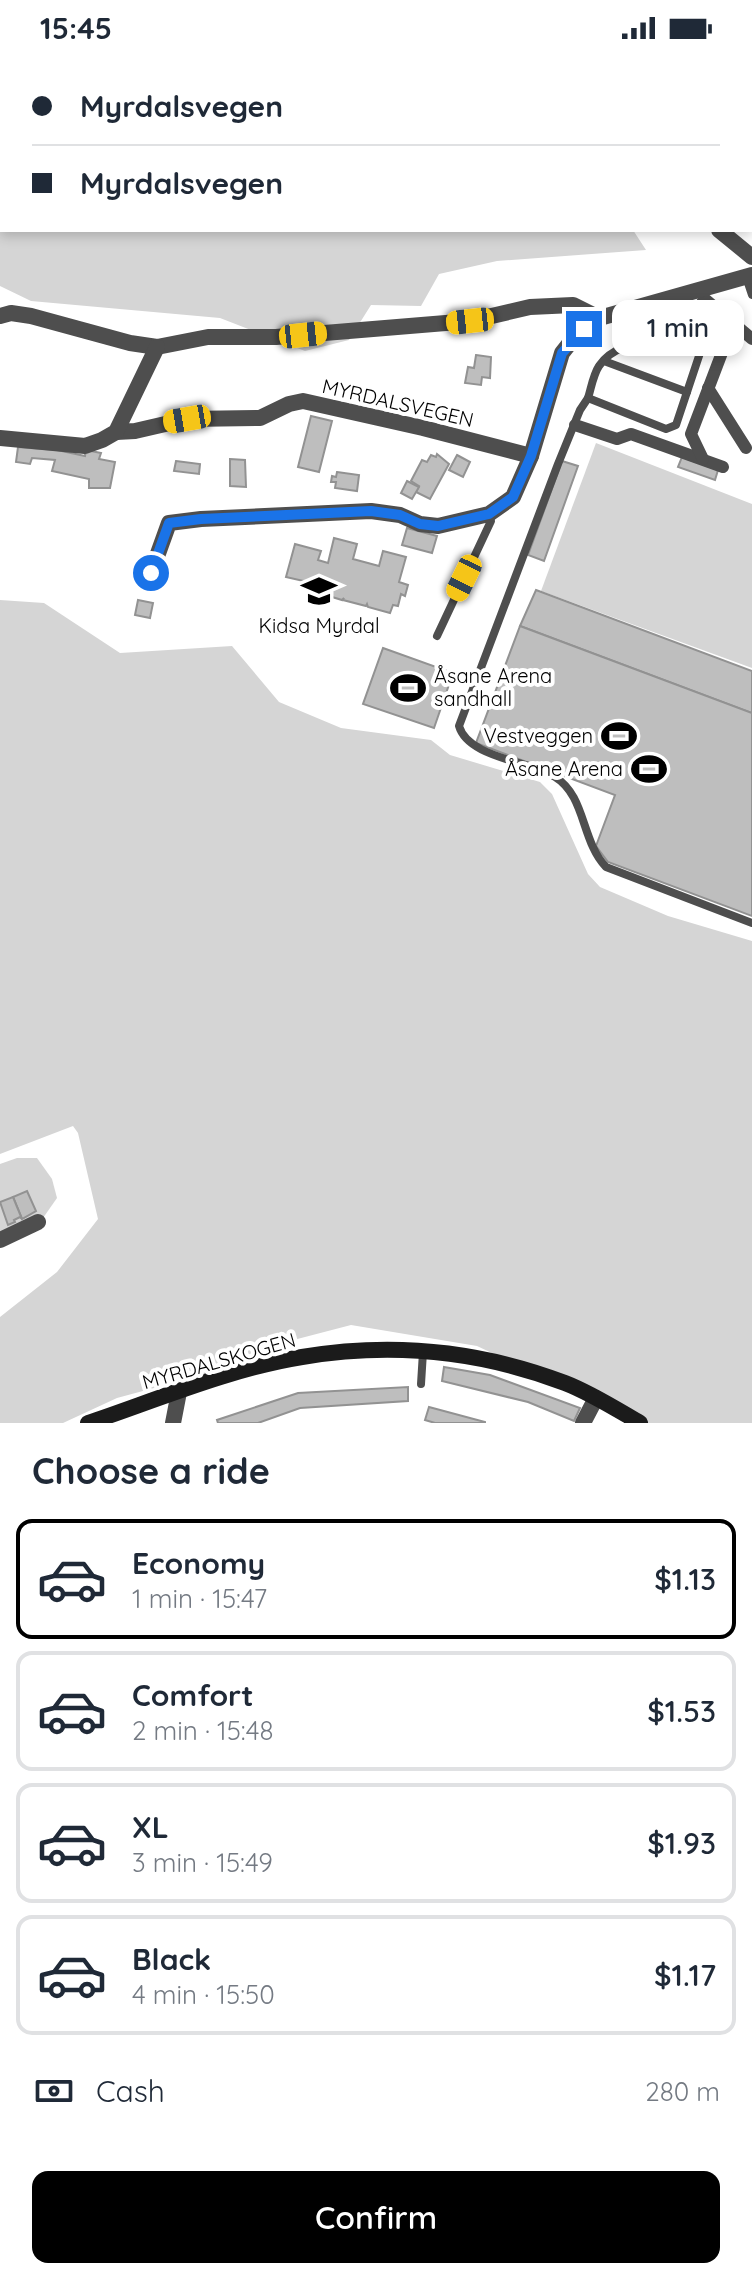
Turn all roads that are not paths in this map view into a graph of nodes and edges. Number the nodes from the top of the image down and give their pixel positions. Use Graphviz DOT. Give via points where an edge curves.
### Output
graph roads {
  1 [pos="721,232"];
  2 [pos="752,257"];
  3 [pos="749,276"];
  4 [pos="682,294"];
  5 [pos="752,295"];
  6 [pos="0,316"];
  7 [pos="596,319"];
  8 [pos="687,338"];
  9 [pos="752,339"];
  10 [pos="157,347"];
  11 [pos="604,361"];
  12 [pos="708,388"];
  13 [pos="687,392"];
  14 [pos="588,398"];
  15 [pos="575,425"];
  16 [pos="116,432"];
  17 [pos="0,438"];
  18 [pos="746,448"];
  19 [pos="531,456"];
  20 [pos="703,459"];
  21 [pos="723,467"];
  22 [pos="489,514"];
  23 [pos="151,573"];
  24 [pos="437,636"];
  25 [pos="752,923"];
  26 [pos="38,1222"];
  27 [pos="0,1240"];
  28 [pos="423,1351"];
  29 [pos="421,1384"];
  30 [pos="179,1392"];
  31 [pos="596,1398"];
  32 [pos="88,1423"];
  33 [pos="173,1423"];
  34 [pos="583,1423"];
  35 [pos="640,1423"];
  1 -- 2 [label="street"];
  3 -- 4 [label="street"];
  3 -- 5 [label="lane"];
  4 -- 7 [label="street"];
  4 -- 8 [label="lane" via="690,322"];
  6 -- 10 [label="street" via="31,316"];
  7 -- 10 [label="street" via="573,305 530,307 470,321 276,337 208,337"];
  7 -- 19 [label="street" via="562,353"];
  8 -- 11 [label="lane" via="635,343"];
  8 -- 13 [label="lane" via="700,353"];
  9 -- 12 [label="street" via="705,299 700,303 701,319 723,350"];
  10 -- 16 [label="street"];
  11 -- 13 [label="lane"];
  11 -- 14 [label="lane"];
  12 -- 18 [label="street"];
  12 -- 20 [label="street" via="691,434"];
  13 -- 14 [label="lane" via="676,425 666,429"];
  14 -- 15 [label="lane"];
  15 -- 20 [label="street" via="617,439 631,434"];
  15 -- 25 [label="lane" via="460,731 479,748 554,776 568,788 596,857 606,867"];
  16 -- 17 [label="street, MYRDALSVEGEN" via="85,446"];
  16 -- 19 [label="street, MYRDALSVEGEN" via="187,419 260,418 303,401"];
  19 -- 22 [label="street" via="513,497"];
  20 -- 21 [label="street"];
  22 -- 23 [label="street" via="438,526 371,511 169,523"];
  22 -- 24 [label="lane" via="491,521"];
  26 -- 27 [label="street"];
  28 -- 29 [label="lane"];
  28 -- 30 [label="main road, MYRDALSKOGEN" via="375,1349 301,1357"];
  28 -- 31 [label="main road, MYRDALSKOGEN" via="506,1364"];
  30 -- 32 [label="main road, MYRDALSKOGEN"];
  30 -- 33 [label="street"];
  31 -- 34 [label="street"];
  31 -- 35 [label="main road, MYRDALSKOGEN"];
}
